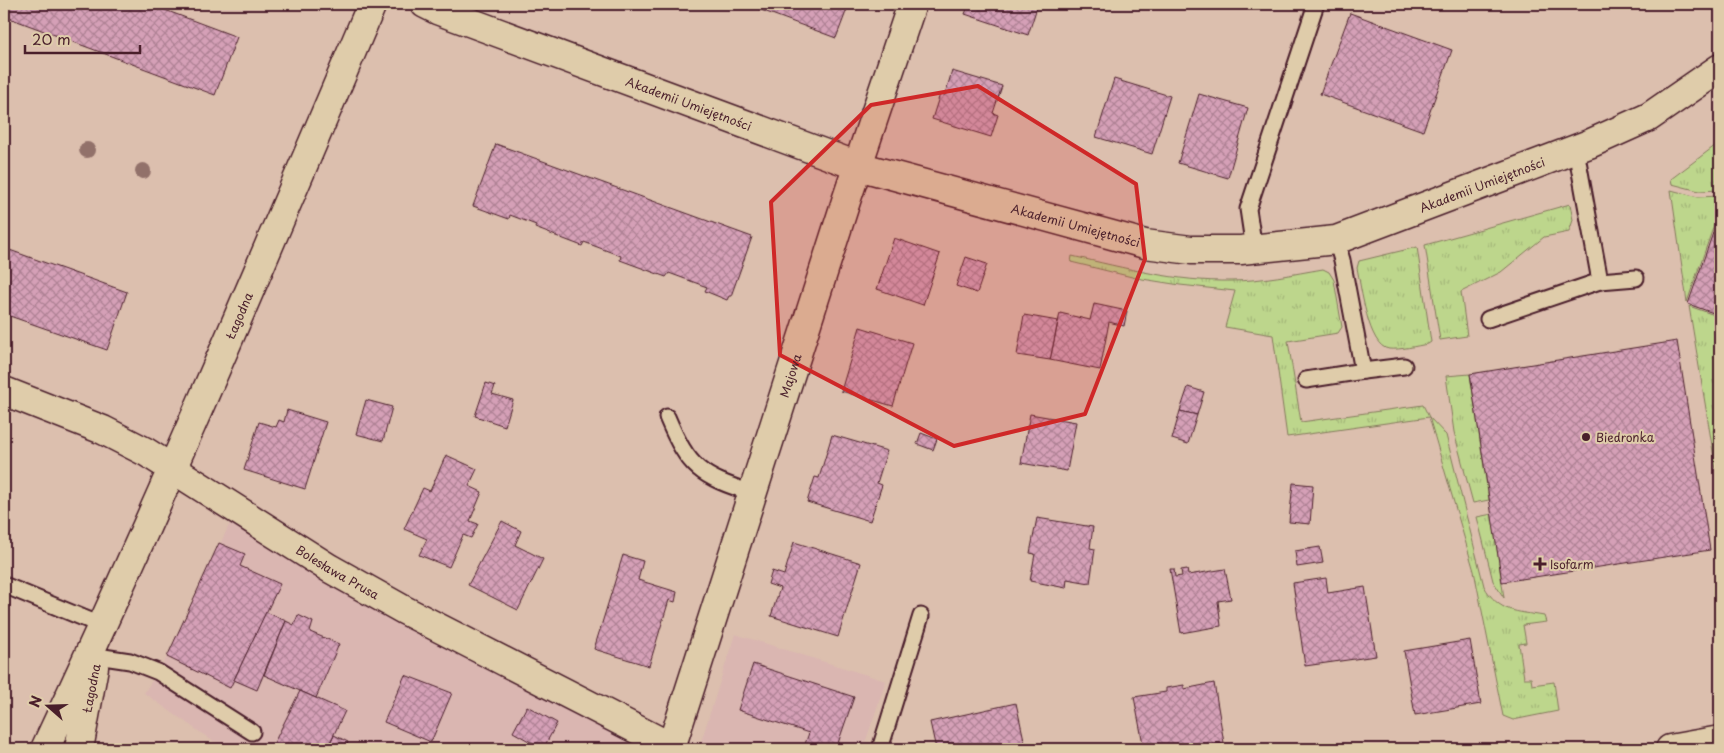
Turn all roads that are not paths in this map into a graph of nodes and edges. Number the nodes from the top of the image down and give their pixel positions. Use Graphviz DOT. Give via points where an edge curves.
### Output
graph roads {
  1 [pos="372,4"];
  2 [pos="425,4"];
  3 [pos="912,4"];
  4 [pos="1316,4"];
  5 [pos="1720,68"];
  6 [pos="1576,150"];
  7 [pos="858,166"];
  8 [pos="1336,240"];
  9 [pos="1254,249"];
  10 [pos="1636,278"];
  11 [pos="1600,281"];
  12 [pos="1488,319"];
  13 [pos="1404,366"];
  14 [pos="1363,371"];
  15 [pos="1306,380"];
  16 [pos="4,391"];
  17 [pos="667,417"];
  18 [pos="172,468"];
  19 [pos="752,493"];
  20 [pos="4,585"];
  21 [pos="921,616"];
  22 [pos="102,626"];
  23 [pos="97,656"];
  24 [pos="252,732"];
  25 [pos="1720,740"];
  26 [pos="673,748"];
  27 [pos="45,749"];
  28 [pos="79,749"];
  29 [pos="880,749"];
  30 [pos="1670,749"];
  1 -- 18 [label="street, Łagodna"];
  2 -- 7 [label="street, Akademii Umiejętności"];
  3 -- 7 [label="street, Majowa"];
  4 -- 9 [label="lane" via="1248,209"];
  5 -- 6 [label="street, Akademii Umiejętności" via="1649,117"];
  6 -- 8 [label="street, Akademii Umiejętności"];
  6 -- 11 [label="lane"];
  7 -- 9 [label="street, Akademii Umiejętności" via="1145,244 1191,250"];
  7 -- 19 [label="street, Majowa"];
  8 -- 9 [label="street, Akademii Umiejętności"];
  8 -- 14 [label="lane"];
  10 -- 11 [label="lane"];
  11 -- 12 [label="lane"];
  13 -- 14 [label="lane"];
  14 -- 15 [label="lane"];
  16 -- 18 [label="street, Bolesława Prusa" via="103,430"];
  17 -- 19 [label="lane" via="679,445 694,466 716,481"];
  18 -- 22 [label="street, Łagodna"];
  18 -- 26 [label="street, Bolesława Prusa" via="338,573"];
  19 -- 26 [label="street, Majowa"];
  20 -- 22 [label="lane"];
  21 -- 29 [label="lane"];
  22 -- 23 [label="street, Łagodna"];
  22 -- 27 [label="street, Łagodna"];
  23 -- 24 [label="lane" via="130,661 158,672"];
  23 -- 28 [label="street, Łagodna"];
  25 -- 30 [label="street"];
}
